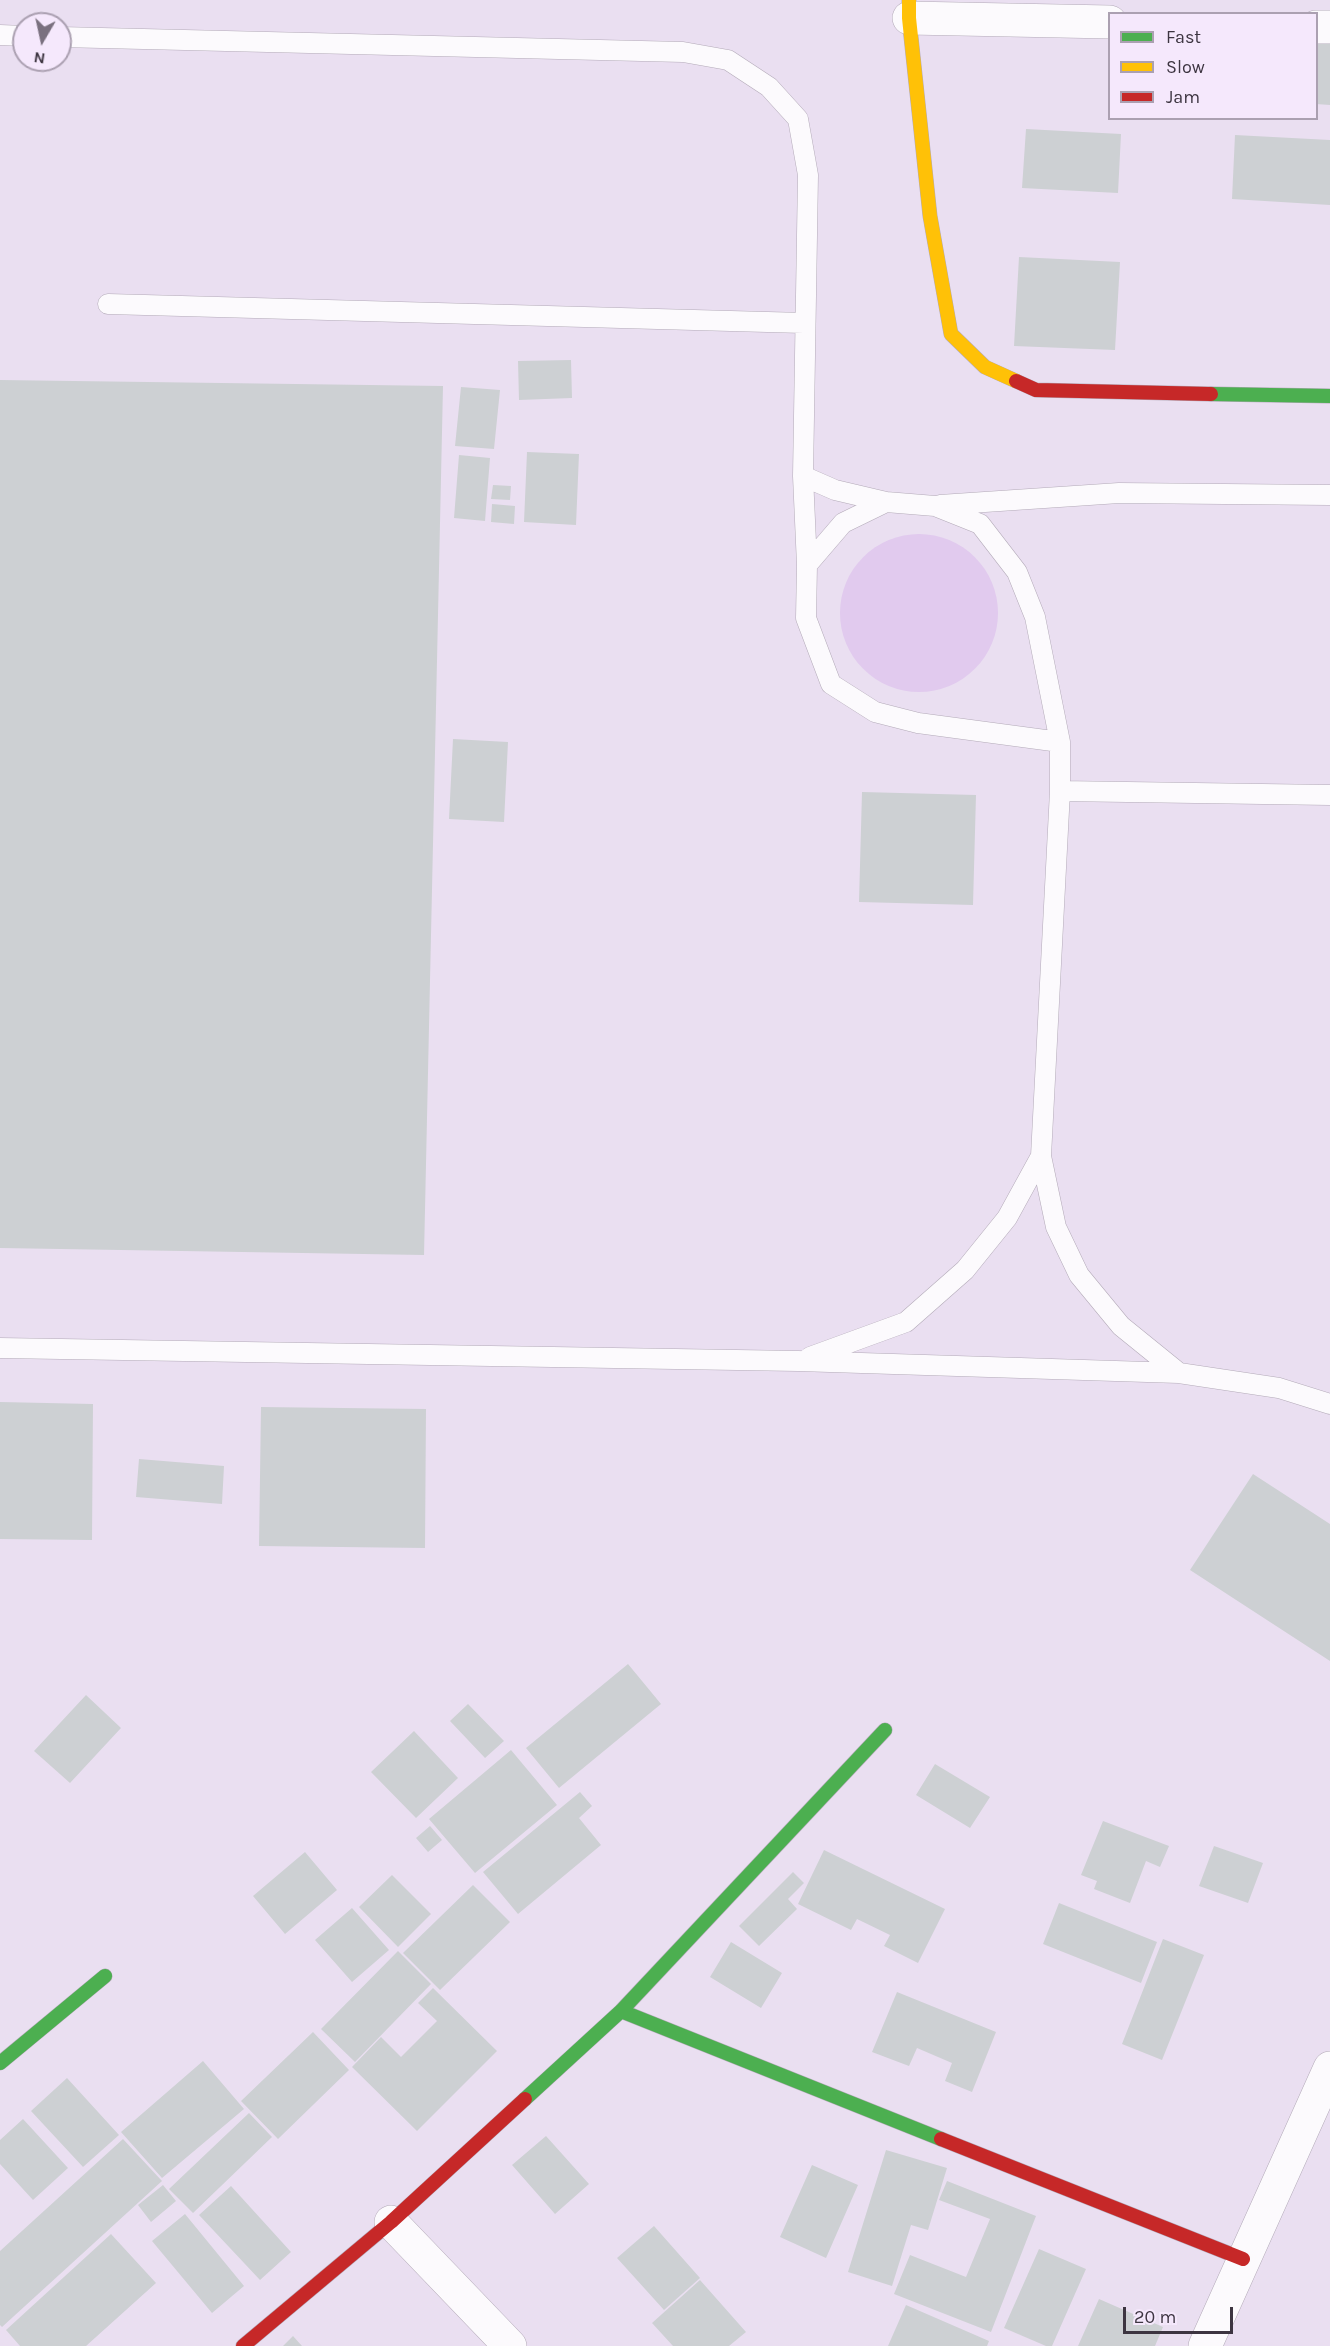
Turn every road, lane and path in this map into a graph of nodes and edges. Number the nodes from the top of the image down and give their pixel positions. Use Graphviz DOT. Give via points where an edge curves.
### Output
graph roads {
  1 [pos="909,9"];
  2 [pos="1108,22"];
  3 [pos="72,37"];
  4 [pos="108,304"];
  5 [pos="804,323"];
  6 [pos="1330,396"];
  7 [pos="804,476"];
  8 [pos="1330,495"];
  9 [pos="886,502"];
  10 [pos="935,506"];
  11 [pos="807,566"];
  12 [pos="1060,742"];
  13 [pos="1060,791"];
  14 [pos="1330,795"];
  15 [pos="1041,1156"];
  16 [pos="0,1348"];
  17 [pos="798,1361"];
  18 [pos="1179,1373"];
  19 [pos="1330,1404"];
  20 [pos="885,1730"];
  21 [pos="105,1976"];
  22 [pos="621,2011"];
  23 [pos="0,2063"];
  24 [pos="1330,2068"];
  25 [pos="391,2222"];
  26 [pos="1243,2259"];
  27 [pos="243,2346"];
  28 [pos="510,2346"];
  29 [pos="1205,2346"];
  1 -- 2 [label="street"];
  1 -- 6 [label="street" via="930,216 951,334 985,367 1036,390"];
  3 -- 5 [label="lane" via="683,52 728,60 769,87 798,119 808,176"];
  4 -- 5 [label="lane"];
  5 -- 7 [label="lane"];
  7 -- 9 [label="lane" via="835,490"];
  7 -- 11 [label="lane"];
  8 -- 10 [label="lane" via="1119,493"];
  9 -- 10 [label="lane"];
  9 -- 11 [label="lane" via="843,523"];
  10 -- 12 [label="lane" via="980,524 1017,572 1035,617"];
  11 -- 12 [label="lane" via="806,618 831,684 875,712 918,723"];
  12 -- 13 [label="lane"];
  13 -- 14 [label="lane"];
  13 -- 15 [label="lane"];
  15 -- 17 [label="lane" via="1007,1218 965,1270 906,1322"];
  15 -- 18 [label="lane" via="1056,1227 1079,1275 1121,1326"];
  16 -- 17 [label="lane"];
  17 -- 18 [label="lane"];
  18 -- 19 [label="lane" via="1279,1388"];
  20 -- 22 [label="street"];
  21 -- 23 [label="street"];
  22 -- 25 [label="street"];
  22 -- 26 [label="street"];
  24 -- 26 [label="street"];
  25 -- 27 [label="street"];
  25 -- 28 [label="street"];
  26 -- 29 [label="street"];
}
